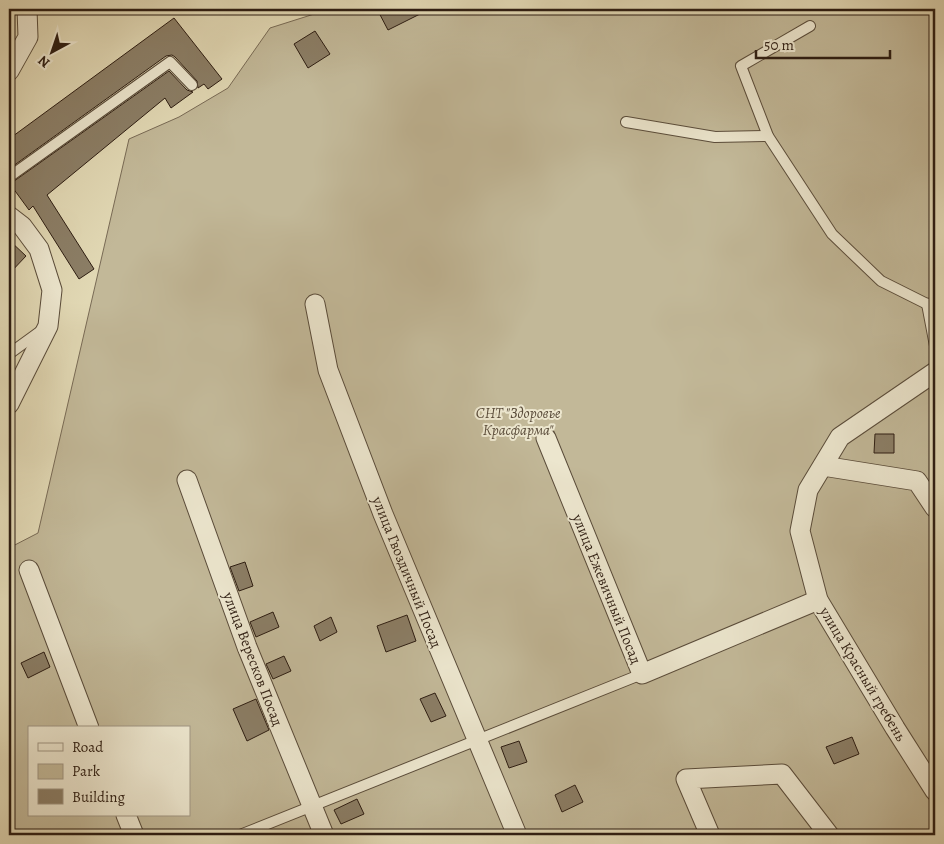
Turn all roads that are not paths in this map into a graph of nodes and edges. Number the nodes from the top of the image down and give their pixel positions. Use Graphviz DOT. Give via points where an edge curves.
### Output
graph roads {
  1 [pos="27,9"];
  2 [pos="810,26"];
  3 [pos="9,71"];
  4 [pos="192,85"];
  5 [pos="626,122"];
  6 [pos="768,136"];
  7 [pos="9,177"];
  8 [pos="9,216"];
  9 [pos="315,304"];
  10 [pos="931,304"];
  11 [pos="48,326"];
  12 [pos="935,346"];
  13 [pos="9,354"];
  14 [pos="935,372"];
  15 [pos="9,404"];
  16 [pos="546,438"];
  17 [pos="823,466"];
  18 [pos="187,480"];
  19 [pos="926,482"];
  20 [pos="935,508"];
  21 [pos="29,570"];
  22 [pos="818,600"];
  23 [pos="642,674"];
  24 [pos="88,726"];
  25 [pos="476,740"];
  26 [pos="935,791"];
  27 [pos="312,808"];
  28 [pos="126,816"];
  29 [pos="134,835"];
  30 [pos="240,835"];
  31 [pos="324,835"];
  32 [pos="517,835"];
  33 [pos="710,835"];
  34 [pos="829,835"];
  1 -- 3 [label="street" via="28,37"];
  2 -- 6 [label="lane" via="741,66"];
  4 -- 7 [label="lane" via="170,62"];
  5 -- 6 [label="lane" via="715,137"];
  6 -- 10 [label="lane" via="832,234 881,281"];
  8 -- 11 [label="street" via="22,226 39,249 52,290"];
  9 -- 25 [label="street, улица Гвоздичный Посад" via="328,370"];
  10 -- 12 [label="lane"];
  11 -- 13 [label="lane"];
  11 -- 15 [label="street"];
  14 -- 17 [label="street, улица Красный гребень" via="840,437"];
  16 -- 23 [label="street, улица Ежевичный Посад"];
  17 -- 19 [label="street"];
  17 -- 22 [label="street, улица Красный гребень" via="808,490 800,531"];
  18 -- 27 [label="street, улица Вересков Посад" via="247,648"];
  19 -- 20 [label="street"];
  21 -- 24 [label="street"];
  22 -- 23 [label="street, улица Ежевичный Посад"];
  22 -- 26 [label="street, улица Красный гребень"];
  23 -- 25 [label="lane"];
  25 -- 27 [label="lane"];
  25 -- 32 [label="street, улица Гвоздичный Посад"];
  27 -- 30 [label="lane"];
  27 -- 31 [label="street, улица Вересков Посад"];
  28 -- 29 [label="street"];
  33 -- 34 [label="street" via="686,779 782,774"];
}
